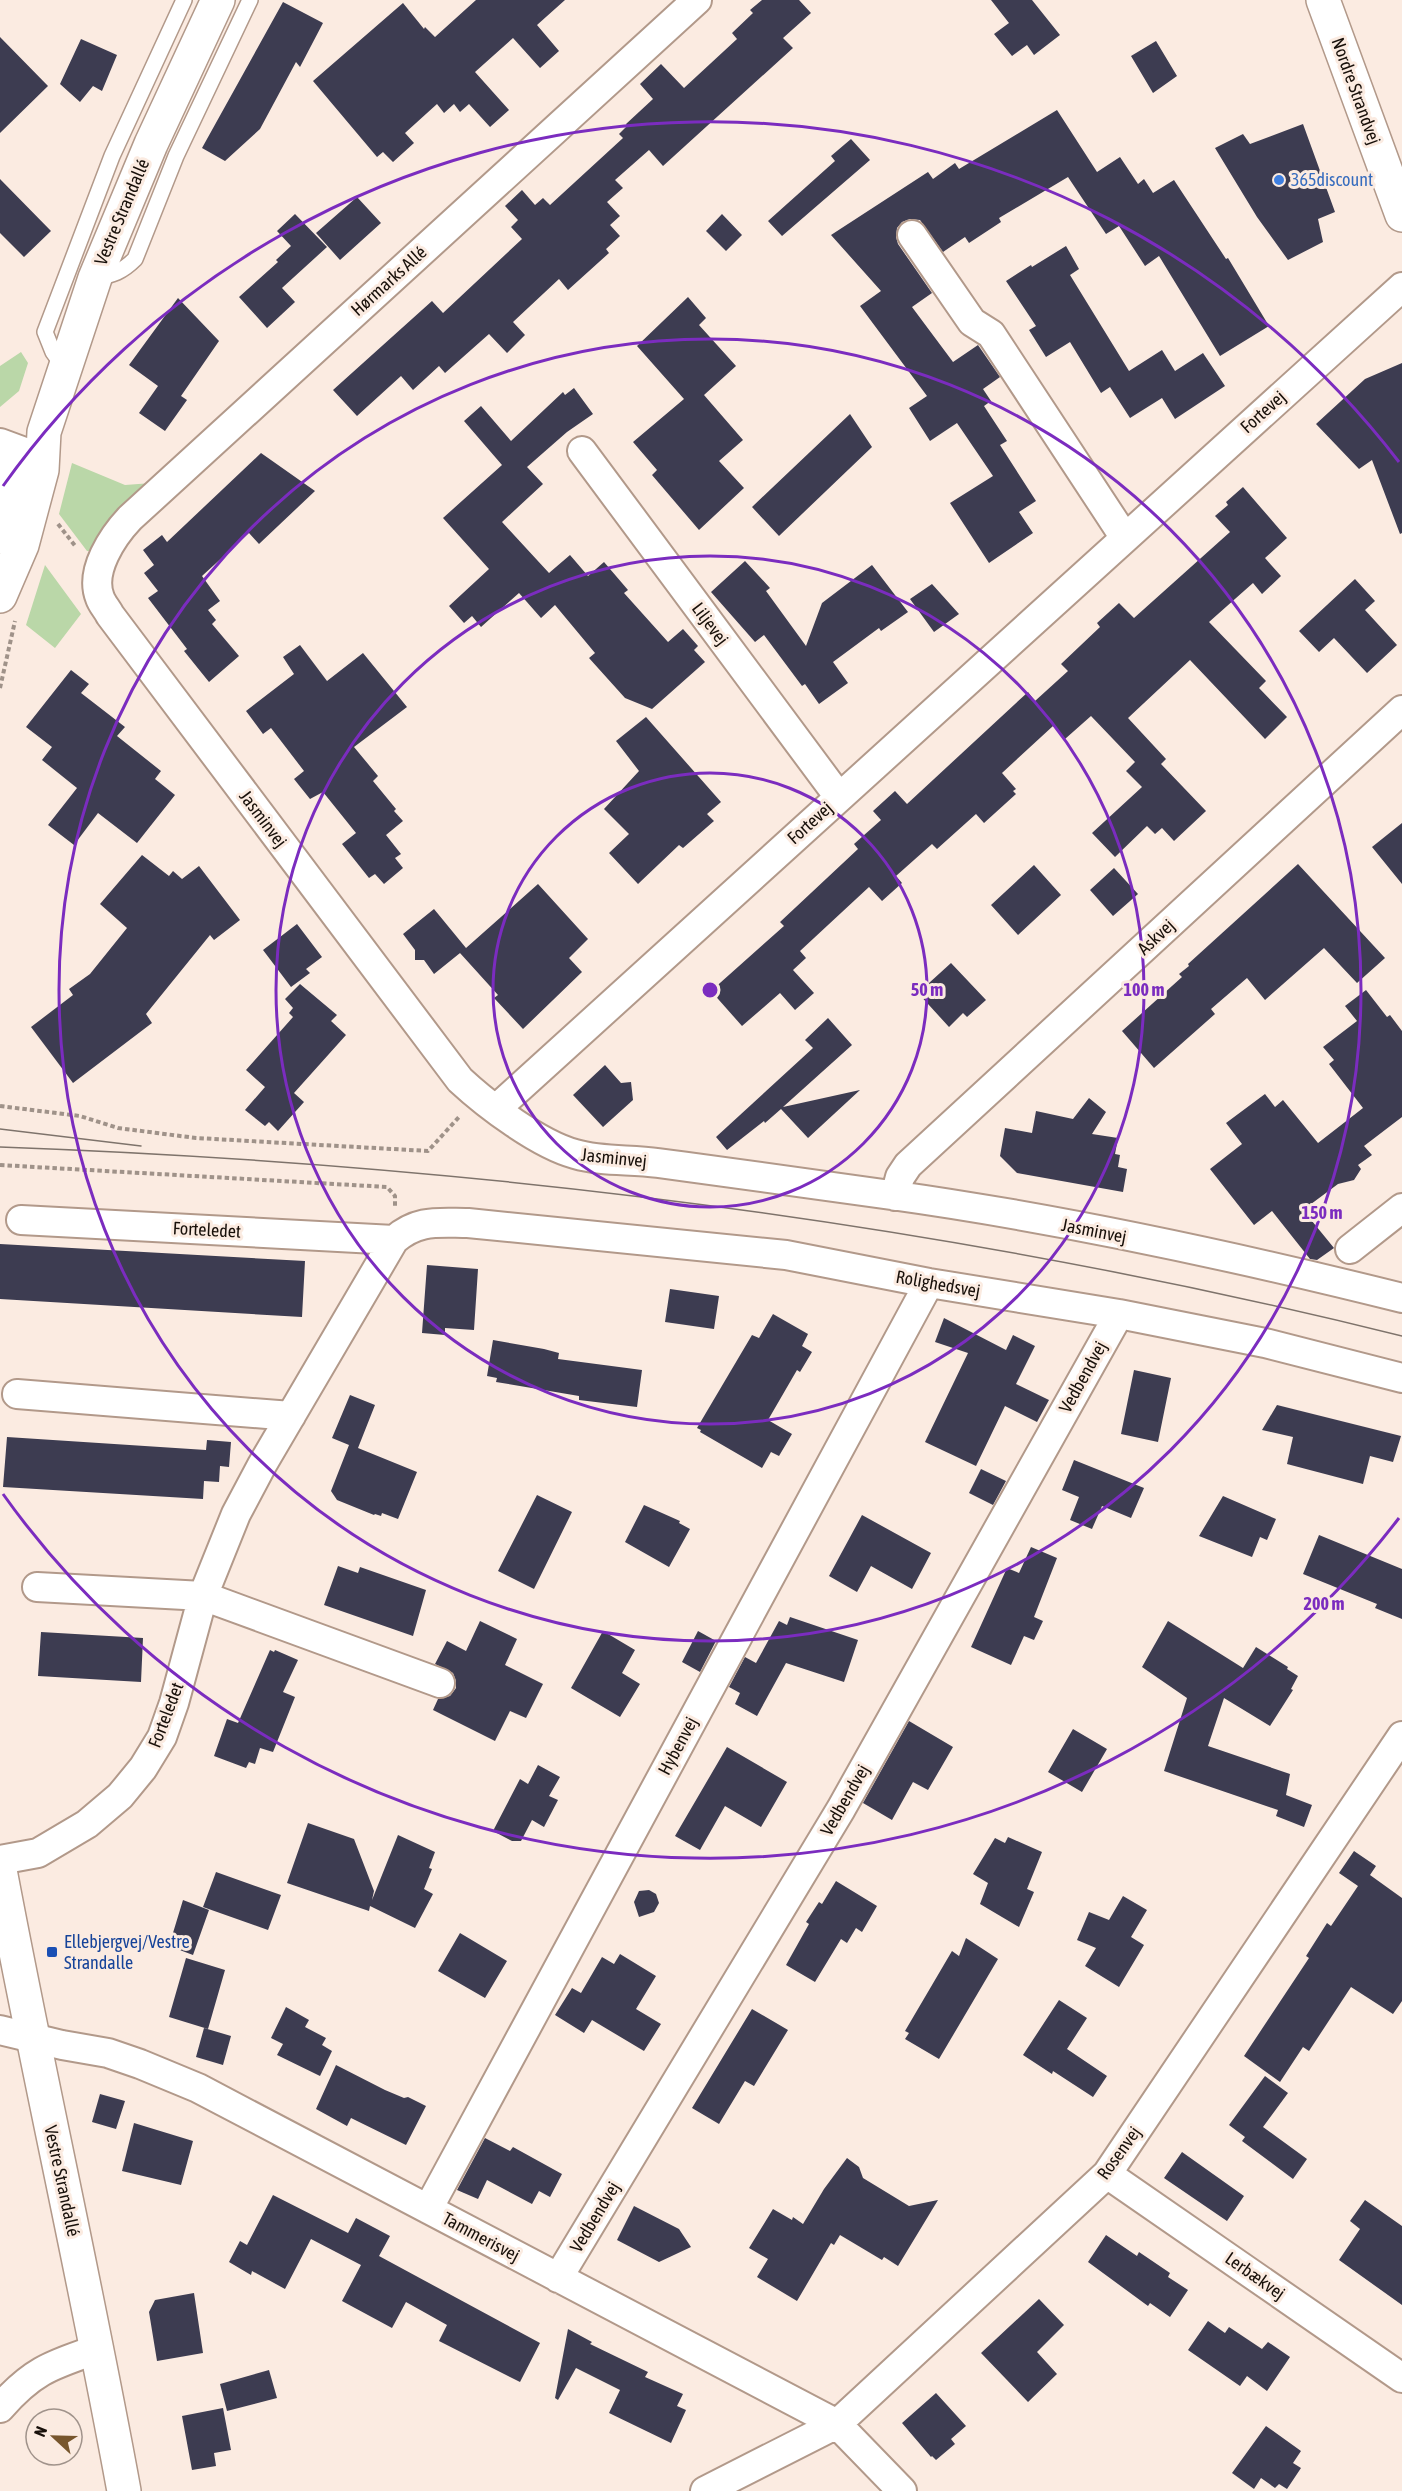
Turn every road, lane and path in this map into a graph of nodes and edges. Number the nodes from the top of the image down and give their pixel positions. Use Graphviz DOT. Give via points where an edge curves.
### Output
graph roads {
  1 [pos="184,0"];
  2 [pos="218,0"];
  3 [pos="250,0"];
  4 [pos="697,0"];
  5 [pos="1323,0"];
  6 [pos="1402,215"];
  7 [pos="912,235"];
  8 [pos="95,278"];
  9 [pos="1402,287"];
  10 [pos="64,367"];
  11 [pos="582,451"];
  12 [pos="22,458"];
  13 [pos="0,537"];
  14 [pos="1125,538"];
  15 [pos="99,575"];
  16 [pos="0,596"];
  17 [pos="1402,710"];
  18 [pos="839,797"];
  19 [pos="487,1102"];
  20 [pos="0,1106"];
  21 [pos="0,1165"];
  22 [pos="895,1196"];
  23 [pos="1402,1208"];
  24 [pos="21,1220"];
  25 [pos="423,1223"];
  26 [pos="468,1223"];
  27 [pos="394,1240"];
  28 [pos="1350,1249"];
  29 [pos="929,1284"];
  30 [pos="1402,1298"];
  31 [pos="1119,1314"];
  32 [pos="1402,1378"];
  33 [pos="17,1394"];
  34 [pos="291,1416"];
  35 [pos="37,1587"];
  36 [pos="203,1596"];
  37 [pos="440,1683"];
  38 [pos="1402,1736"];
  39 [pos="0,1860"];
  40 [pos="0,1870"];
  41 [pos="0,2030"];
  42 [pos="32,2037"];
  43 [pos="1107,2174"];
  44 [pos="428,2209"];
  45 [pos="558,2278"];
  46 [pos="98,2349"];
  47 [pos="1402,2378"];
  48 [pos="0,2408"];
  49 [pos="837,2424"];
  50 [pos="124,2491"];
  51 [pos="705,2491"];
  52 [pos="902,2491"];
  1 -- 10 [label="lane" via="112,156 45,332 52,352"];
  2 -- 8 [label="street, Vestre Strandallé" via="151,144"];
  3 -- 8 [label="lane" via="176,156 135,259 115,275"];
  4 -- 15 [label="street, Hørmarks Allé" via="130,518 107,547"];
  5 -- 6 [label="street, Nordre Strandvej"];
  7 -- 14 [label="street" via="972,322 991,334"];
  8 -- 10 [label="street, Vestre Strandallé"];
  9 -- 14 [label="street, Fortevej"];
  10 -- 12 [label="street, Vestre Strandallé"];
  11 -- 18 [label="street, Liljevej"];
  12 -- 13 [label="street, Vestre Strandallé"];
  12 -- 16 [label="street, Vestre Strandallé" via="22,545"];
  14 -- 18 [label="street, Fortevej"];
  15 -- 19 [label="street, Jasminvej" via="100,597 110,615 460,1080"];
  17 -- 22 [label="street, Askvej" via="908,1165"];
  18 -- 19 [label="street, Fortevej"];
  19 -- 20 [label="path" via="428,1150 196,1138 118,1128 80,1116"];
  19 -- 22 [label="street, Jasminvej" via="554,1147 598,1160 653,1162"];
  21 -- 25 [label="path" via="387,1187 395,1196 395,1208 416,1213"];
  22 -- 30 [label="street, Jasminvej" via="1079,1227"];
  23 -- 28 [label="street"];
  24 -- 27 [label="street, Forteledet"];
  25 -- 26 [label="street, Forteledet"];
  25 -- 27 [label="street, Forteledet" via="405,1230"];
  26 -- 29 [label="street, Rolighedsvej" via="786,1255"];
  27 -- 34 [label="street, Forteledet"];
  29 -- 31 [label="street, Rolighedsvej"];
  29 -- 44 [label="street, Hybenvej"];
  31 -- 32 [label="street, Rolighedsvej" via="1265,1343"];
  31 -- 45 [label="street, Vedbendvej" via="841,1809"];
  33 -- 34 [label="street"];
  34 -- 36 [label="street, Forteledet" via="236,1514"];
  35 -- 36 [label="street"];
  36 -- 37 [label="street"];
  36 -- 39 [label="street, Forteledet" via="174,1703 162,1737 143,1768 120,1796 87,1824 38,1853"];
  38 -- 43 [label="street, Rosenvej"];
  40 -- 42 [label="street, Vestre Strandallé"];
  41 -- 42 [label="street, Tammerisvej"];
  42 -- 44 [label="street, Tammerisvej" via="108,2054 198,2088"];
  42 -- 46 [label="street, Vestre Strandallé"];
  43 -- 47 [label="street, Lerbækvej"];
  43 -- 49 [label="street, Rosenvej"];
  44 -- 45 [label="street, Tammerisvej"];
  45 -- 49 [label="street, Tammerisvej"];
  46 -- 48 [label="street" via="50,2366 20,2385"];
  46 -- 50 [label="street, Vestre Strandallé"];
  49 -- 51 [label="street, Rosenvej"];
  49 -- 52 [label="street, Tammerisvej"];
}
